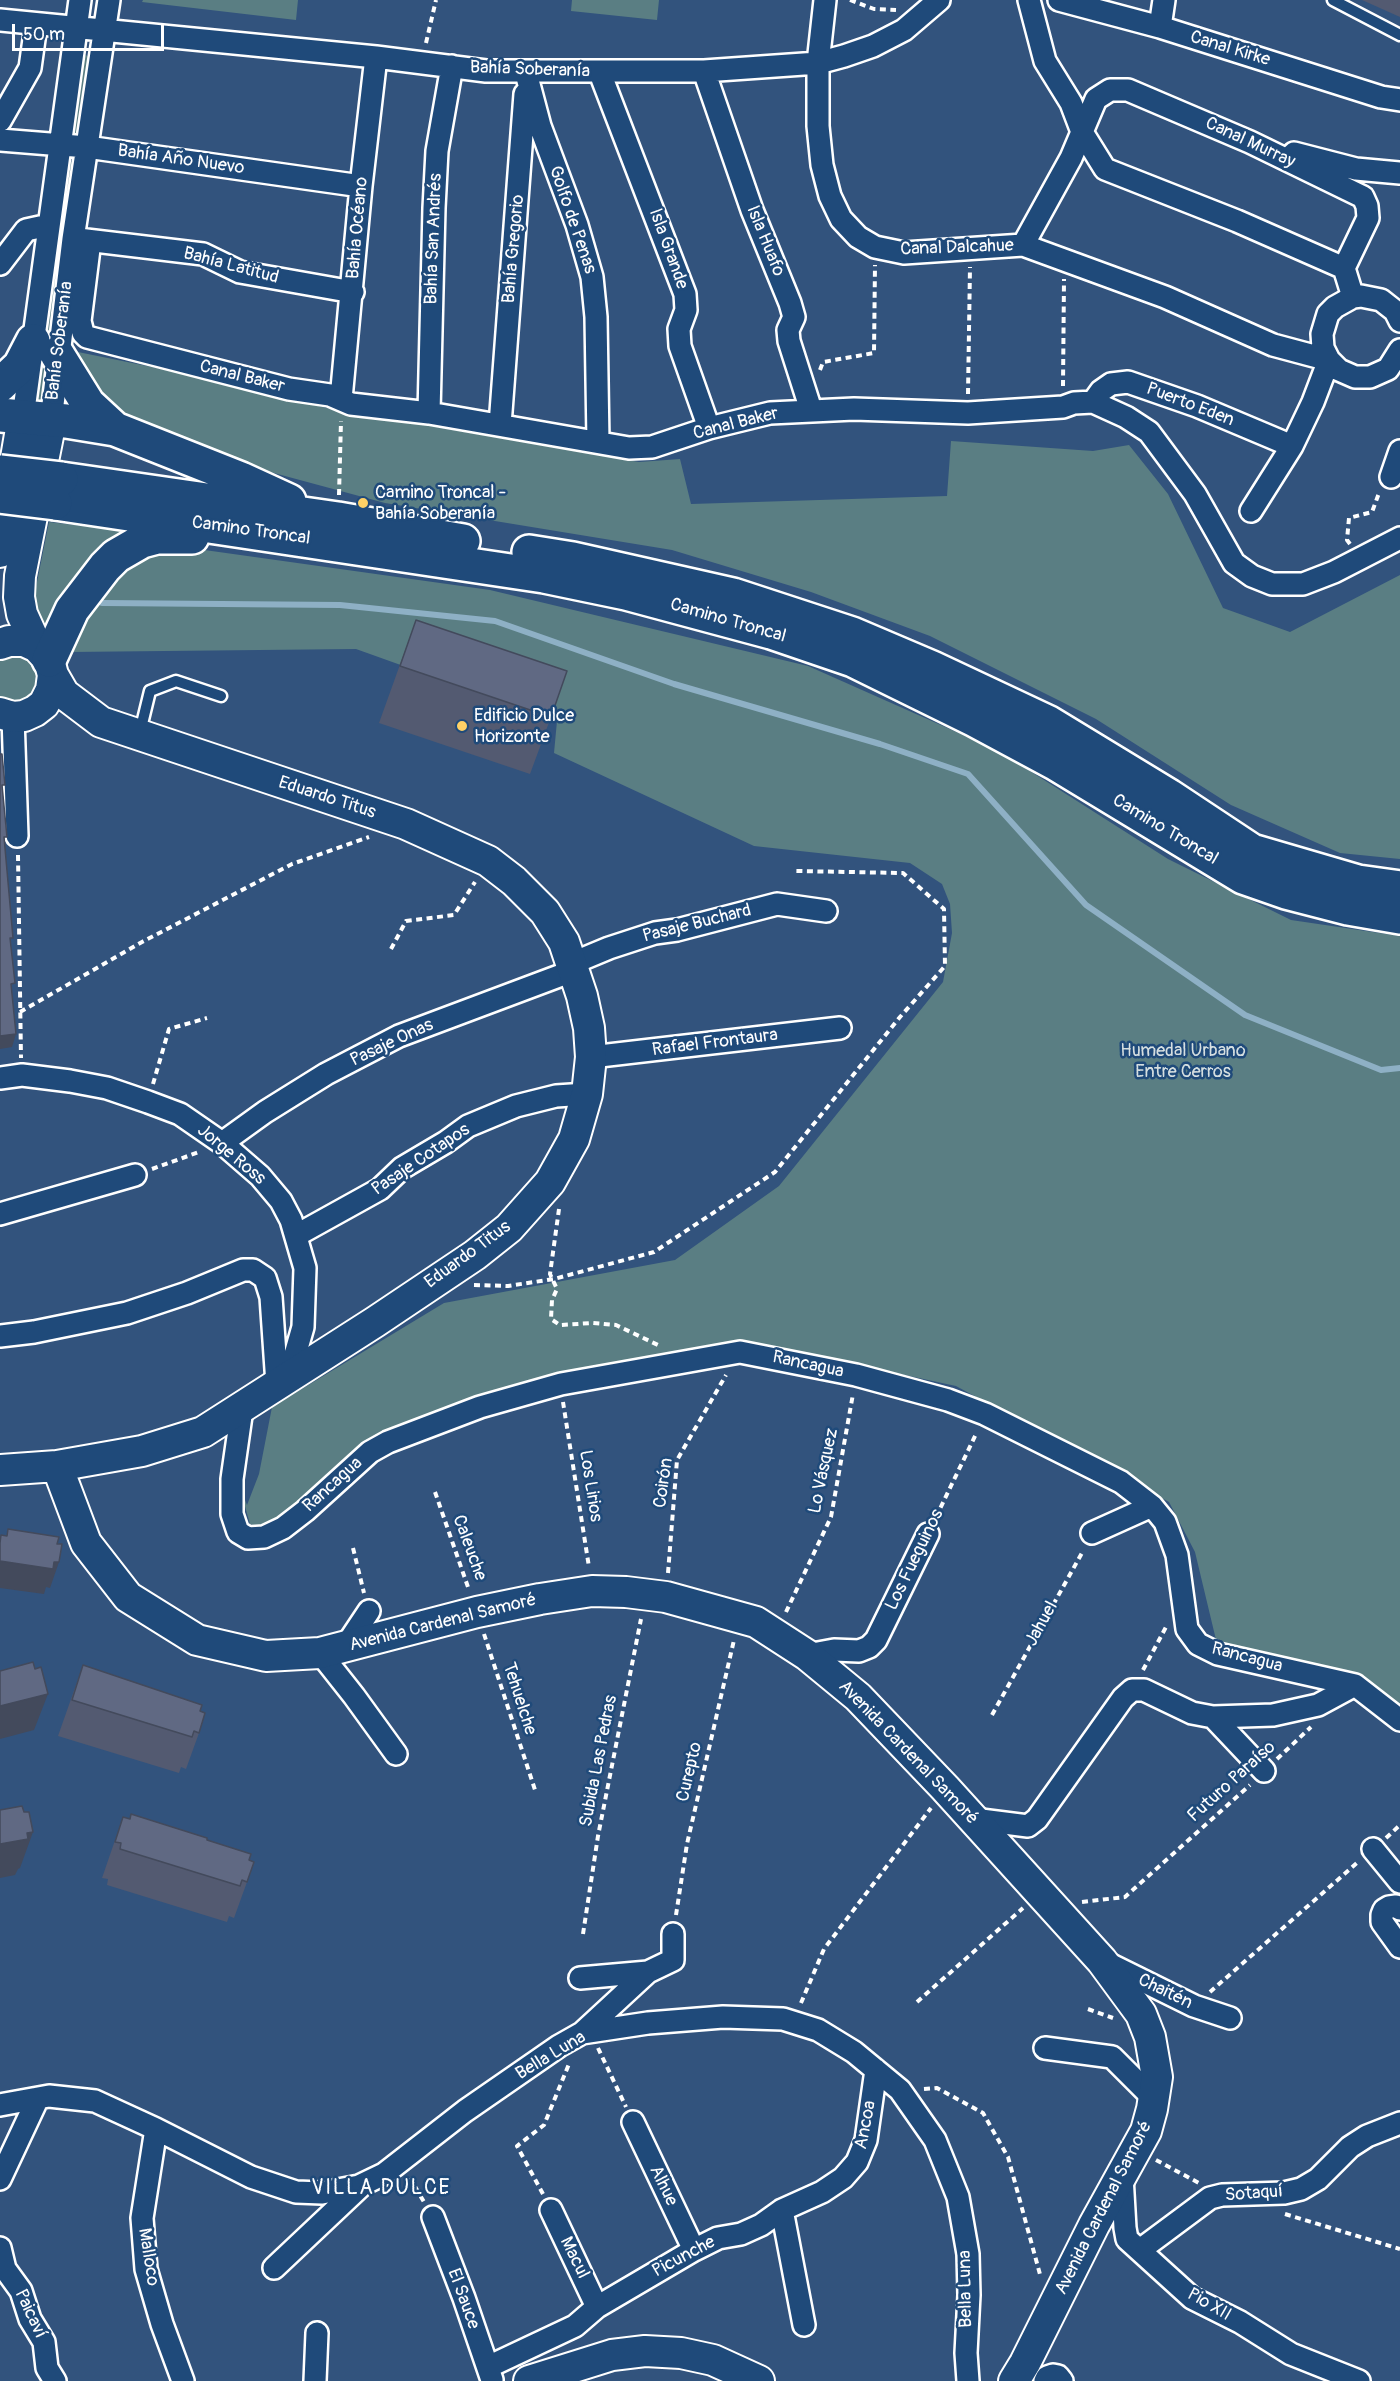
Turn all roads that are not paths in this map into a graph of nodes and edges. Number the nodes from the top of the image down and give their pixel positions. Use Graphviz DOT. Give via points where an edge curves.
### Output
graph roads {
  1 [pos="80,0"];
  2 [pos="109,0"];
  3 [pos="825,0"];
  4 [pos="1029,0"];
  5 [pos="1059,0"];
  6 [pos="1164,0"];
  7 [pos="1333,0"];
  8 [pos="934,5"];
  9 [pos="0,20"];
  10 [pos="36,25"];
  11 [pos="1160,27"];
  12 [pos="75,29"];
  13 [pos="104,30"];
  14 [pos="1400,35"];
  15 [pos="376,57"];
  16 [pos="818,63"];
  17 [pos="452,66"];
  18 [pos="704,71"];
  19 [pos="526,73"];
  20 [pos="600,73"];
  21 [pos="1400,100"];
  22 [pos="0,121"];
  23 [pos="1082,132"];
  24 [pos="0,140"];
  25 [pos="1250,142"];
  26 [pos="62,145"];
  27 [pos="87,147"];
  28 [pos="1400,173"];
  29 [pos="361,186"];
  30 [pos="49,225"];
  31 [pos="82,240"];
  32 [pos="1023,245"];
  33 [pos="0,264"];
  34 [pos="1344,268"];
  35 [pos="353,292"];
  36 [pos="1353,297"];
  37 [pos="1400,321"];
  38 [pos="45,348"];
  39 [pos="1400,350"];
  40 [pos="1329,360"];
  41 [pos="0,385"];
  42 [pos="341,399"];
  43 [pos="1093,402"];
  44 [pos="810,405"];
  45 [pos="429,413"];
  46 [pos="25,417"];
  47 [pos="500,425"];
  48 [pos="709,428"];
  49 [pos="115,429"];
  50 [pos="598,442"];
  51 [pos="1292,446"];
  52 [pos="1400,451"];
  53 [pos="0,471"];
  54 [pos="1391,477"];
  55 [pos="58,491"];
  56 [pos="0,496"];
  57 [pos="1251,510"];
  58 [pos="338,519"];
  59 [pos="1400,538"];
  60 [pos="0,552"];
  61 [pos="402,554"];
  62 [pos="0,644"];
  63 [pos="46,661"];
  64 [pos="221,696"];
  65 [pos="9,716"];
  66 [pos="101,722"];
  67 [pos="139,735"];
  68 [pos="17,836"];
  69 [pos="1400,888"];
  70 [pos="825,911"];
  71 [pos="1400,917"];
  72 [pos="574,967"];
  73 [pos="840,1028"];
  74 [pos="591,1058"];
  75 [pos="0,1078"];
  76 [pos="587,1094"];
  77 [pos="222,1143"];
  78 [pos="135,1175"];
  79 [pos="0,1214"];
  80 [pos="297,1234"];
  81 [pos="0,1336"];
  82 [pos="283,1380"];
  83 [pos="242,1408"];
  84 [pos="57,1466"];
  85 [pos="0,1470"];
  86 [pos="1152,1506"];
  87 [pos="1092,1533"];
  88 [pos="928,1534"];
  89 [pos="369,1611"];
  90 [pos="332,1650"];
  91 [pos="807,1655"];
  92 [pos="1355,1685"];
  93 [pos="1213,1717"];
  94 [pos="1400,1720"];
  95 [pos="396,1754"];
  96 [pos="1264,1771"];
  97 [pos="973,1819"];
  98 [pos="1373,1849"];
  99 [pos="1400,1882"];
  100 [pos="1400,1909"];
  101 [pos="673,1934"];
  102 [pos="1400,1947"];
  103 [pos="1102,1961"];
  104 [pos="648,1972"];
  105 [pos="580,1978"];
  106 [pos="1230,2018"];
  107 [pos="586,2032"];
  108 [pos="1045,2048"];
  109 [pos="876,2070"];
  110 [pos="38,2098"];
  111 [pos="1154,2099"];
  112 [pos="0,2105"];
  113 [pos="633,2122"];
  114 [pos="1400,2123"];
  115 [pos="156,2128"];
  116 [pos="1122,2176"];
  117 [pos="0,2178"];
  118 [pos="363,2185"];
  119 [pos="551,2210"];
  120 [pos="782,2210"];
  121 [pos="433,2217"];
  122 [pos="0,2248"];
  123 [pos="694,2250"];
  124 [pos="1140,2250"];
  125 [pos="274,2268"];
  126 [pos="597,2307"];
  127 [pos="804,2325"];
  128 [pos="317,2333"];
  129 [pos="490,2374"];
  130 [pos="55,2381"];
  131 [pos="183,2381"];
  132 [pos="315,2381"];
  133 [pos="529,2381"];
  134 [pos="759,2381"];
  135 [pos="968,2381"];
  136 [pos="1014,2381"];
  137 [pos="1045,2381"];
  138 [pos="1062,2381"];
  139 [pos="1359,2381"];
  1 -- 12 [label="street, Bahía Soberanía"];
  2 -- 13 [label="street, Bahía Soberanía"];
  3 -- 16 [label="street, Canal Dalcahue"];
  4 -- 23 [label="street" via="1046,61"];
  5 -- 11 [label="street, Canal Kirke"];
  6 -- 11 [label="street"];
  7 -- 14 [label="lane"];
  8 -- 16 [label="street, Bahía Soberanía" via="904,30 873,46"];
  9 -- 10 [label="street"];
  10 -- 12 [label="street"];
  10 -- 22 [label="street" via="30,68"];
  11 -- 21 [label="street, Canal Kirke"];
  12 -- 13 [label="street, Bahía Soberanía"];
  12 -- 26 [label="street, Bahía Soberanía"];
  13 -- 15 [label="street, Bahía Soberanía"];
  13 -- 27 [label="street, Bahía Soberanía"];
  15 -- 17 [label="street, Bahía Soberanía"];
  15 -- 29 [label="street, Bahía Océano"];
  16 -- 18 [label="street, Bahía Soberanía"];
  16 -- 32 [label="street, Canal Dalcahue" via="822,165 841,219 858,237 875,247 904,253"];
  17 -- 19 [label="street, Bahía Soberanía"];
  17 -- 45 [label="street, Bahía San Andrés" via="437,152"];
  18 -- 20 [label="street, Bahía Soberanía"];
  18 -- 44 [label="street, Isla Huafo" via="752,210 790,303 794,317 788,330 789,341"];
  19 -- 20 [label="street, Bahía Soberanía"];
  19 -- 47 [label="street, Bahía Gregorio"];
  19 -- 50 [label="street, Golfo de Penas" via="592,277 597,317"];
  20 -- 48 [label="street, Isla Grande" via="685,294 680,345"];
  23 -- 25 [label="street, Canal Murray" via="1096,99 1110,90 1128,90"];
  23 -- 32 [label="street, Canal Murray"];
  23 -- 34 [label="street" via="1105,169 1237,220"];
  24 -- 26 [label="street, Bahía Año Nuevo"];
  25 -- 28 [label="street" via="1356,169"];
  25 -- 34 [label="street, Canal Murray" via="1363,197 1368,218"];
  26 -- 27 [label="street, Bahía Año Nuevo"];
  26 -- 30 [label="street, Bahía Soberanía"];
  27 -- 29 [label="street, Bahía Año Nuevo"];
  27 -- 31 [label="street, Bahía Soberanía"];
  29 -- 35 [label="street, Bahía Océano"];
  30 -- 33 [label="street" via="26,230"];
  30 -- 38 [label="street, Bahía Soberanía"];
  31 -- 35 [label="street, Bahía Latitud" via="203,255 240,272"];
  31 -- 38 [label="street, Bahía Soberanía"];
  31 -- 42 [label="street, Canal Baker" via="80,321 87,338"];
  32 -- 40 [label="street, Canal Dalcahue" via="1165,297 1273,345"];
  34 -- 36 [label="street"];
  35 -- 42 [label="street, Bahía Océano"];
  36 -- 37 [label="street" via="1381,300 1395,311"];
  36 -- 40 [label="street" via="1328,314 1322,334"];
  38 -- 41 [label="main road"];
  38 -- 46 [label="street, Bahía Soberanía"];
  38 -- 49 [label="main road" via="88,404"];
  39 -- 40 [label="street, Canal Dalcahue" via="1388,369 1370,377 1355,377"];
  40 -- 51 [label="street"];
  42 -- 45 [label="street, Canal Baker" via="351,404"];
  43 -- 44 [label="street, Canal Baker" via="968,413"];
  43 -- 51 [label="street, Puerto Eden" via="1111,384 1128,382"];
  43 -- 59 [label="street" via="1149,432 1195,494 1234,563 1252,576 1272,584 1303,584"];
  44 -- 48 [label="street, Canal Baker"];
  45 -- 47 [label="street, Canal Baker"];
  46 -- 49 [label="main road"];
  46 -- 60 [label="street, Bahía Soberanía"];
  46 -- 63 [label="street, Bahía Soberanía" via="19,597 22,614"];
  47 -- 50 [label="street, Canal Baker"];
  48 -- 50 [label="street, Canal Baker" via="652,447 629,448"];
  49 -- 58 [label="main road"];
  51 -- 57 [label="street"];
  52 -- 54 [label="street"];
  53 -- 55 [label="main road, Camino Troncal, bridge"];
  55 -- 56 [label="main road, Camino Troncal, bridge"];
  55 -- 58 [label="main road, Camino Troncal"];
  55 -- 61 [label="main road, Camino Troncal"];
  58 -- 69 [label="main road, Camino Troncal" via="573,559 733,595 810,619 932,668 1049,723 1252,851 1358,882"];
  61 -- 63 [label="main road" via="302,550 182,536 142,541 105,567 72,610"];
  61 -- 71 [label="main road, Camino Troncal" via="626,593 771,632 853,660 1055,763 1243,878 1348,908"];
  62 -- 63 [label="street" via="24,641"];
  63 -- 65 [label="street" via="51,690 44,704"];
  63 -- 66 [label="street, Eduardo Titus" via="69,698"];
  64 -- 67 [label="lane" via="176,681 150,691"];
  65 -- 66 [label="street, Eduardo Titus"];
  65 -- 68 [label="street"];
  66 -- 67 [label="street, Eduardo Titus"];
  67 -- 72 [label="street, Eduardo Titus" via="406,824 488,861 545,912"];
  70 -- 72 [label="street, Pasaje Buchard" via="777,904 655,933 609,948"];
  72 -- 74 [label="street, Eduardo Titus" via="589,1028"];
  72 -- 77 [label="street, Pasaje Onas" via="399,1036 326,1074"];
  73 -- 74 [label="street, Rafael Frontaura"];
  74 -- 76 [label="street, Eduardo Titus"];
  75 -- 77 [label="street, Jorge Ross" via="22,1075 107,1088 180,1114"];
  76 -- 80 [label="street, Pasaje Cotapos" via="556,1096 516,1106 468,1126 402,1168 380,1189"];
  76 -- 82 [label="street, Eduardo Titus" via="574,1139 550,1182 509,1228"];
  77 -- 80 [label="street, Jorge Ross" via="260,1176 281,1201"];
  78 -- 79 [label="street"];
  80 -- 82 [label="street, Jorge Ross" via="305,1268 303,1327"];
  81 -- 82 [label="street" via="127,1313 243,1270 253,1270 265,1278 271,1297"];
  82 -- 83 [label="street, Eduardo Titus"];
  83 -- 84 [label="street, Eduardo Titus" via="203,1432 142,1451"];
  83 -- 86 [label="street, Rancagua" via="232,1479 232,1514 238,1532 248,1538 264,1537 283,1528 370,1452 480,1407 561,1384 740,1352 856,1375 948,1400 985,1414 1121,1482"];
  84 -- 85 [label="street, Eduardo Titus"];
  84 -- 90 [label="street, Avenida Cardenal Samoré" via="86,1543 128,1598 197,1640 266,1656"];
  86 -- 87 [label="street"];
  86 -- 92 [label="street, Rancagua" via="1164,1522 1177,1555 1187,1629 1198,1644 1218,1654"];
  88 -- 91 [label="street, Los Fueguinos" via="869,1647"];
  89 -- 90 [label="street"];
  90 -- 91 [label="street, Avenida Cardenal Samoré" via="477,1612 592,1591 656,1596 740,1616"];
  90 -- 95 [label="street"];
  91 -- 97 [label="street, Avenida Cardenal Samoré" via="858,1697"];
  92 -- 93 [label="street" via="1318,1705 1273,1715"];
  92 -- 94 [label="street, Rancagua"];
  93 -- 96 [label="street"];
  93 -- 97 [label="street" via="1192,1713 1144,1690 1132,1690 1029,1826"];
  97 -- 103 [label="street, Avenida Cardenal Samoré"];
  98 -- 99 [label="street"];
  100 -- 102 [label="street" via="1389,1907 1382,1915 1382,1922"];
  101 -- 104 [label="street" via="673,1959"];
  103 -- 106 [label="street, Chaitén" via="1194,2006"];
  103 -- 111 [label="street, Avenida Cardenal Samoré" via="1141,2014 1150,2037 1157,2077"];
  104 -- 105 [label="street"];
  104 -- 107 [label="street"];
  107 -- 109 [label="street, Bella Luna" via="723,2017 783,2019 818,2030"];
  107 -- 118 [label="street, Bella Luna" via="559,2046 465,2111 384,2174"];
  108 -- 111 [label="street" via="1112,2056"];
  109 -- 120 [label="street, Ancoa" via="866,2140 857,2162 843,2178 822,2192"];
  109 -- 135 [label="street, Bella Luna" via="900,2090 935,2140 958,2197 968,2254"];
  110 -- 112 [label="street, Bella Luna"];
  110 -- 115 [label="street, Bella Luna" via="95,2101"];
  110 -- 117 [label="street"];
  111 -- 116 [label="street, Avenida Cardenal Samoré" via="1146,2131"];
  113 -- 123 [label="street, Alhue"];
  114 -- 124 [label="street, Sotaquí" via="1350,2147 1318,2179 1301,2189 1210,2198"];
  115 -- 118 [label="street, Bella Luna" via="251,2177 297,2193 322,2193"];
  115 -- 131 [label="street, Malloco" via="142,2218 146,2269"];
  116 -- 124 [label="street, Pio XII" via="1127,2238"];
  116 -- 136 [label="street, Avenida Cardenal Samoré"];
  118 -- 125 [label="street"];
  119 -- 126 [label="street, Macul"];
  120 -- 123 [label="street, Picunche" via="761,2225"];
  120 -- 127 [label="street"];
  121 -- 129 [label="street, El Sauce"];
  122 -- 130 [label="street, Paicaví" via="5,2269 21,2290 30,2319 44,2342 46,2368"];
  123 -- 126 [label="street, Picunche"];
  124 -- 139 [label="street, Pio XII" via="1191,2298 1240,2322 1291,2354"];
  126 -- 129 [label="street, Picunche" via="575,2326"];
  128 -- 132 [label="street"];
  133 -- 134 [label="street" via="612,2355 645,2351 713,2360"];
  137 -- 138 [label="street" via="1053,2375"];
}
